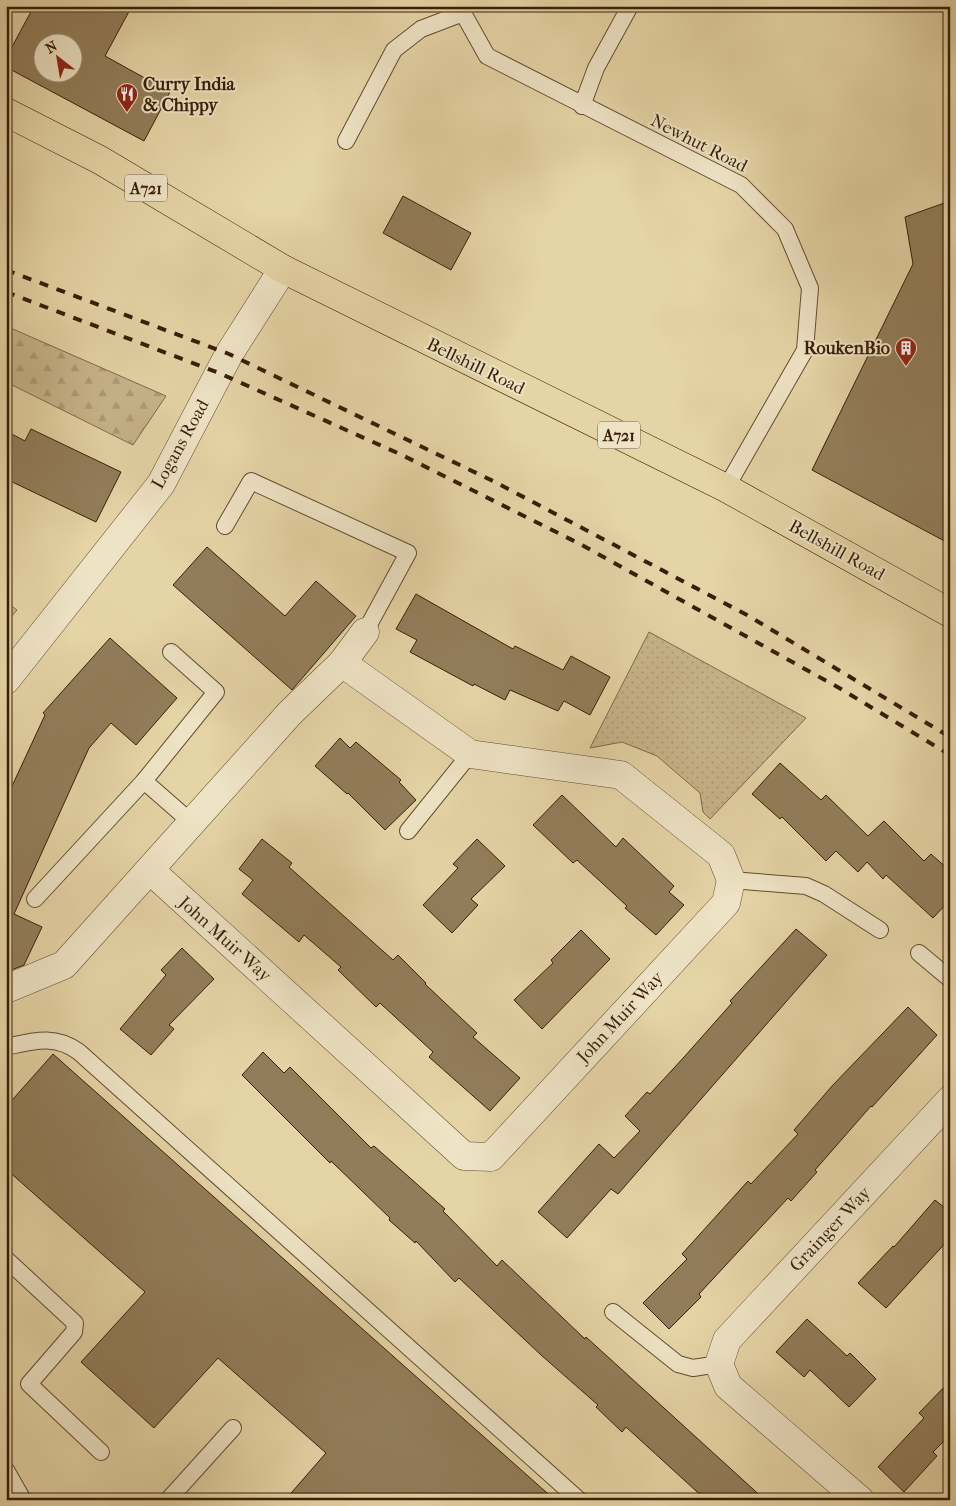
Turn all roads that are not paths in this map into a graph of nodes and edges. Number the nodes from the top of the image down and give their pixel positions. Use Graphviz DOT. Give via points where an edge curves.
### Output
graph roads {
  1 [pos="630,6"];
  2 [pos="462,10"];
  3 [pos="582,106"];
  4 [pos="6,112"];
  5 [pos="346,141"];
  6 [pos="283,269"];
  7 [pos="726,488"];
  8 [pos="225,526"];
  9 [pos="950,614"];
  10 [pos="365,632"];
  11 [pos="171,652"];
  12 [pos="342,663"];
  13 [pos="6,680"];
  14 [pos="470,754"];
  15 [pos="144,781"];
  16 [pos="192,823"];
  17 [pos="408,830"];
  18 [pos="150,870"];
  19 [pos="731,880"];
  20 [pos="35,900"];
  21 [pos="880,930"];
  22 [pos="919,953"];
  23 [pos="950,979"];
  24 [pos="6,989"];
  25 [pos="6,1047"];
  26 [pos="950,1100"];
  27 [pos="6,1258"];
  28 [pos="613,1312"];
  29 [pos="719,1364"];
  30 [pos="233,1428"];
  31 [pos="101,1452"];
  32 [pos="6,1470"];
  33 [pos="23,1500"];
  34 [pos="168,1500"];
  35 [pos="579,1500"];
  36 [pos="860,1500"];
  1 -- 3 [label="lane" via="596,68"];
  2 -- 3 [label="lane, Newhut Road" via="487,56"];
  2 -- 5 [label="lane" via="421,29 394,50"];
  3 -- 7 [label="lane, Newhut Road" via="741,185 785,229 810,288 805,350"];
  4 -- 6 [label="main road, Bellshill Road / A721" via="100,160"];
  6 -- 7 [label="main road, Bellshill Road / A721"];
  6 -- 13 [label="street, Logans Road" via="229,354 162,484"];
  7 -- 9 [label="main road, Bellshill Road / A721"];
  8 -- 10 [label="lane" via="251,481 408,553"];
  10 -- 12 [label="street"];
  11 -- 15 [label="lane" via="216,692"];
  12 -- 14 [label="street"];
  12 -- 16 [label="street" via="290,713"];
  14 -- 17 [label="lane"];
  14 -- 19 [label="street" via="621,775 721,855"];
  15 -- 16 [label="lane"];
  15 -- 20 [label="lane"];
  16 -- 18 [label="street"];
  18 -- 19 [label="street, John Muir Way" via="464,1156 492,1156 726,902"];
  18 -- 24 [label="street" via="64,965"];
  19 -- 21 [label="lane" via="806,886"];
  22 -- 23 [label="lane"];
  25 -- 35 [label="lane" via="55,1041 65,1042 79,1052"];
  26 -- 29 [label="street, Grainger Way" via="727,1340"];
  27 -- 31 [label="lane" via="75,1323 74,1332 29,1384"];
  28 -- 29 [label="lane" via="678,1364 693,1368"];
  29 -- 36 [label="street" via="728,1386"];
  30 -- 34 [label="lane"];
  32 -- 33 [label="lane"];
}
